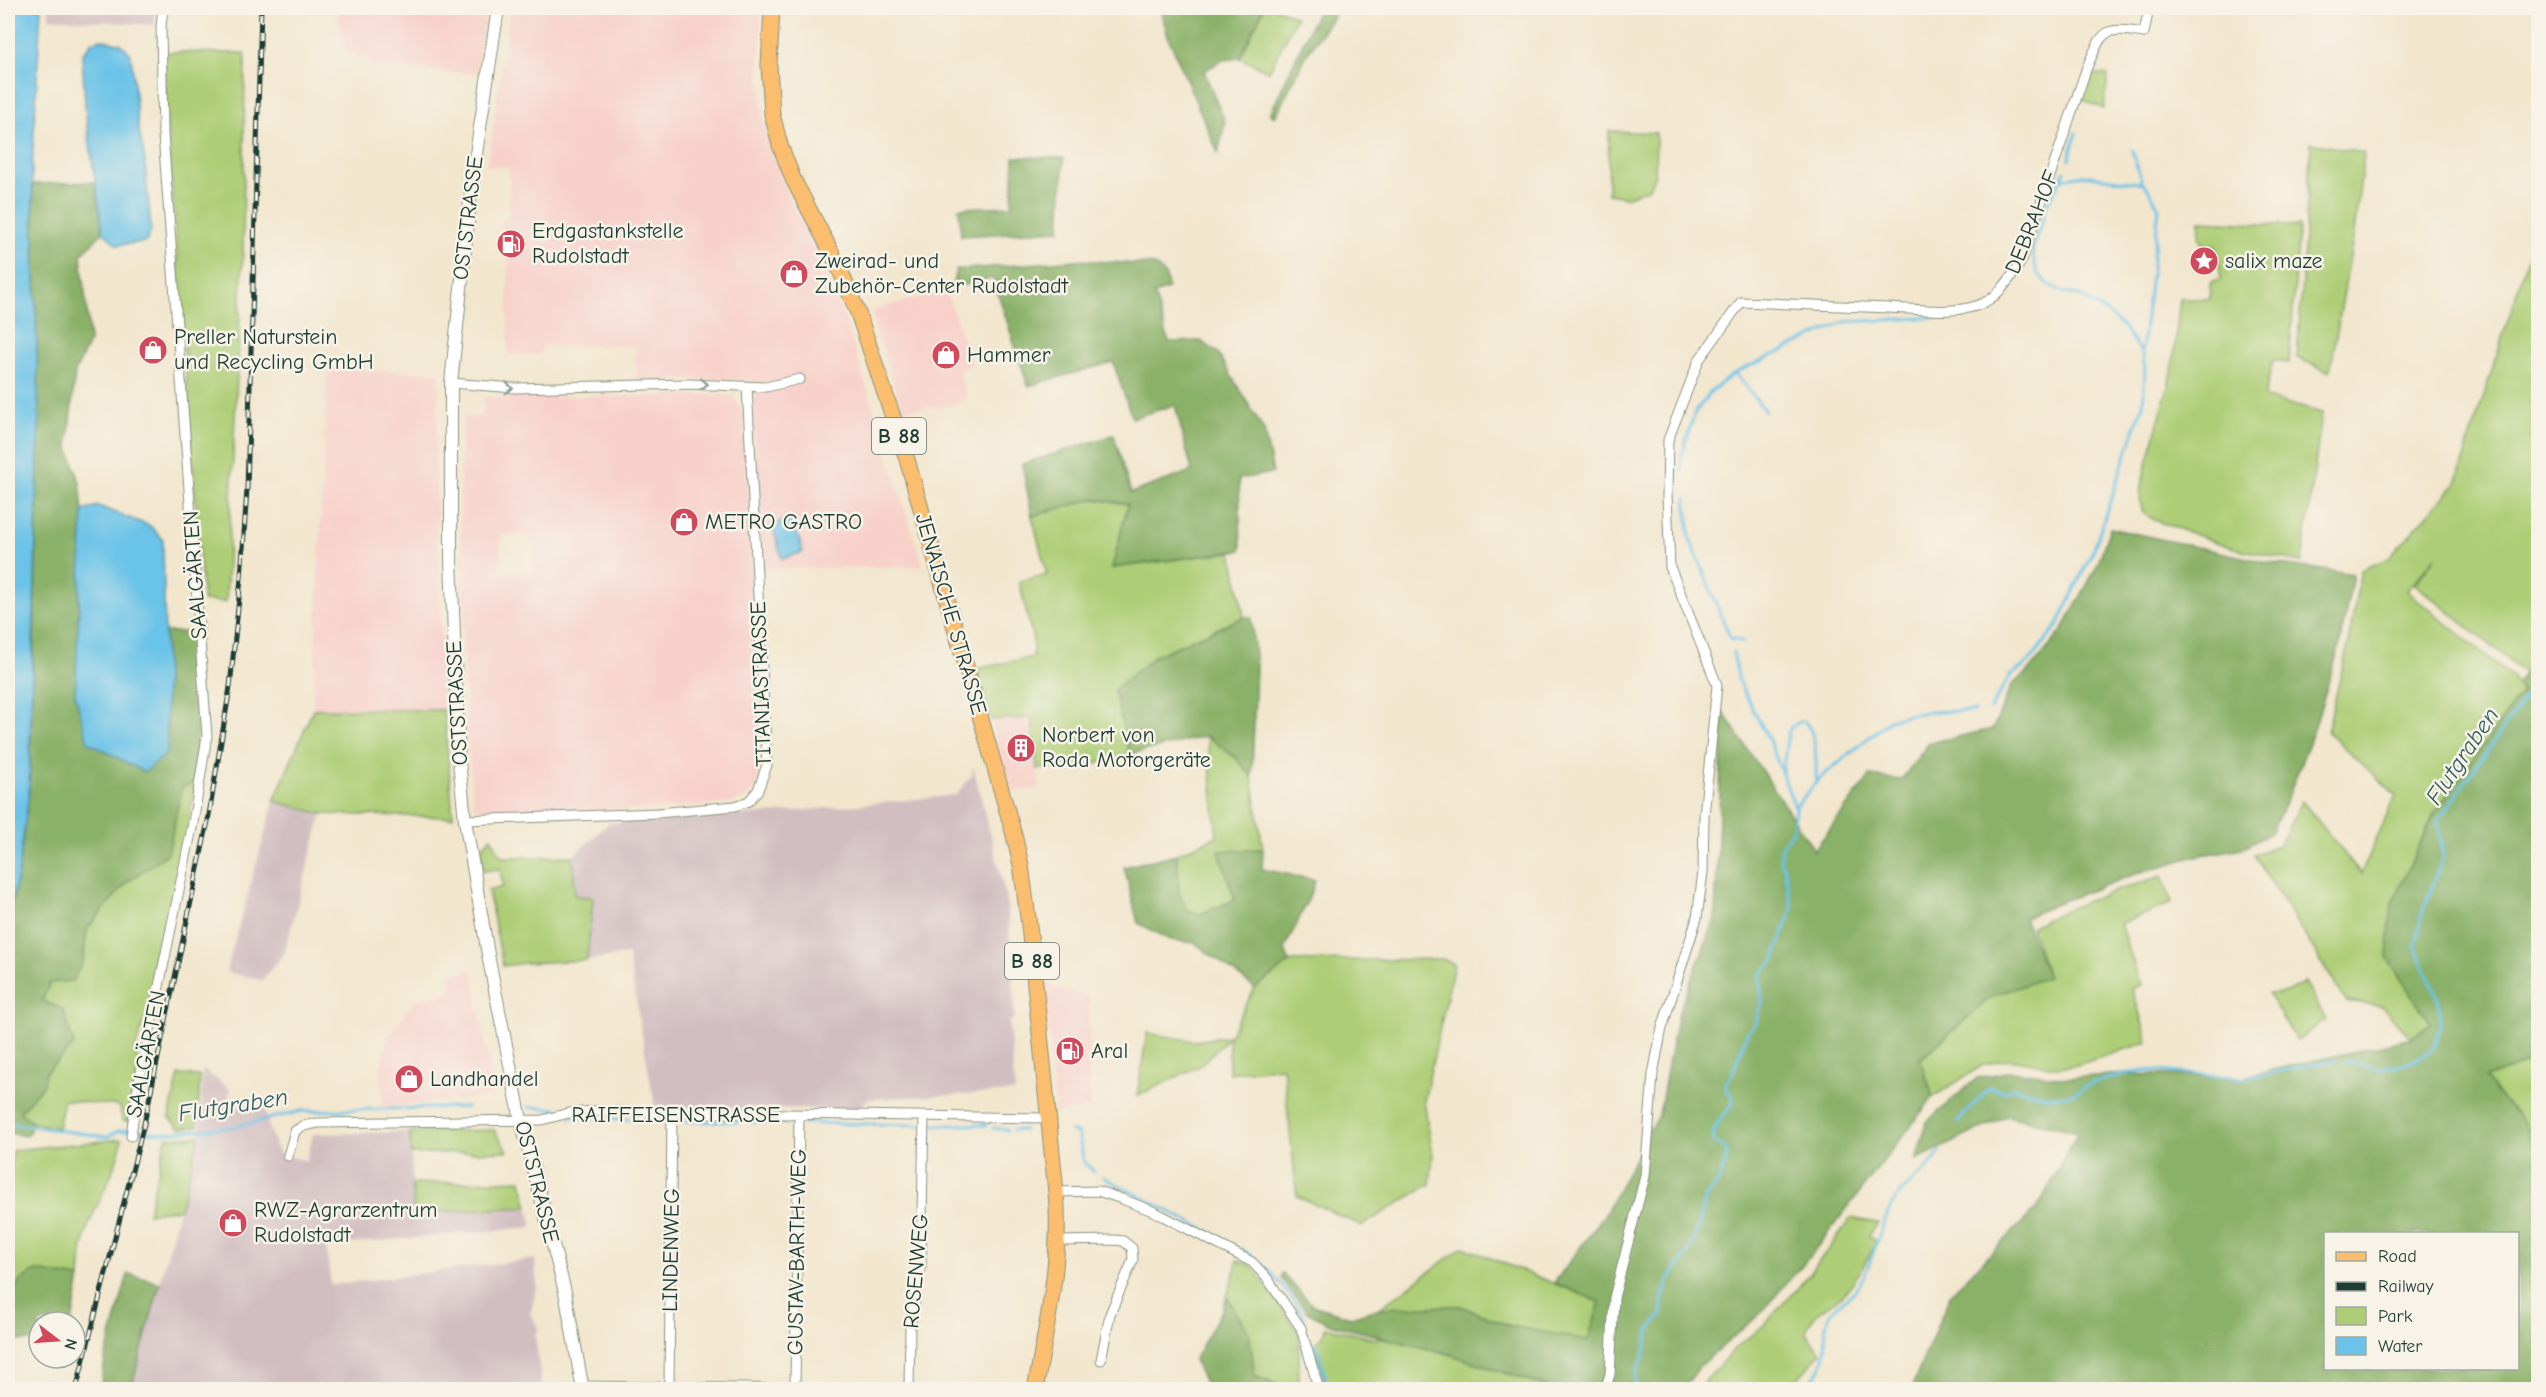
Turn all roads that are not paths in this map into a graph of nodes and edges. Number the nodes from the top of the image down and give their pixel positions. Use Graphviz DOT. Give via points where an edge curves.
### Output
graph roads {
  1 [pos="163,8"];
  2 [pos="498,8"];
  3 [pos="772,8"];
  4 [pos="2149,8"];
  5 [pos="800,379"];
  6 [pos="451,383"];
  7 [pos="747,386"];
  8 [pos="465,820"];
  9 [pos="672,1112"];
  10 [pos="799,1115"];
  11 [pos="924,1116"];
  12 [pos="1048,1118"];
  13 [pos="521,1120"];
  14 [pos="131,1136"];
  15 [pos="288,1156"];
  16 [pos="1056,1192"];
  17 [pos="1058,1241"];
  18 [pos="1101,1360"];
  19 [pos="583,1388"];
  20 [pos="669,1388"];
  21 [pos="681,1389"];
  22 [pos="795,1389"];
  23 [pos="800,1389"];
  24 [pos="909,1389"];
  25 [pos="1035,1389"];
  26 [pos="1319,1389"];
  27 [pos="1605,1389"];
  1 -- 14 [label="street, SAALGÄRTEN" via="163,134 207,736 194,823"];
  2 -- 6 [label="street, OSTSTRASSE" via="472,174"];
  3 -- 12 [label="main road, JENAISCHE STRASSE / B 88" via="769,66 772,114 780,145 857,309 906,456 1014,835 1029,925"];
  4 -- 27 [label="street, DEBRAHOF" via="2144,33 2113,30 2099,39 2021,262 2006,286 1991,298 1960,309 1742,302 1698,360 1668,440 1667,495 1670,567 1717,685 1704,816 1703,872 1697,918 1662,1028 1653,1074 1645,1176 1614,1298 1610,1374"];
  5 -- 7 [label="street" via="766,387"];
  6 -- 7 [label="street, one-way" via="516,388"];
  6 -- 8 [label="street, OSTSTRASSE" via="452,611"];
  7 -- 8 [label="street, TITANIASTRASSE" via="767,765 758,790 749,801 735,806 658,813"];
  8 -- 13 [label="street, OSTSTRASSE"];
  9 -- 10 [label="street, RAIFFEISENSTRASSE"];
  9 -- 13 [label="street, RAIFFEISENSTRASSE" via="596,1111"];
  9 -- 20 [label="street, LINDENWEG"];
  10 -- 11 [label="street, RAIFFEISENSTRASSE"];
  10 -- 22 [label="street, GUSTAV-BARTH-WEG"];
  11 -- 12 [label="street, RAIFFEISENSTRASSE"];
  11 -- 24 [label="street, ROSENWEG" via="921,1266 910,1328"];
  12 -- 16 [label="main road, JENAISCHE STRASSE / B 88"];
  13 -- 15 [label="street, RAIFFEISENSTRASSE" via="318,1123 295,1131"];
  13 -- 19 [label="street, OSTSTRASSE" via="565,1292"];
  16 -- 17 [label="main road, JENAISCHE STRASSE / B 88"];
  16 -- 26 [label="street" via="1098,1191 1122,1199 1252,1262 1301,1328"];
  17 -- 18 [label="street" via="1123,1240 1132,1248 1133,1260 1110,1314"];
  17 -- 25 [label="main road, JENAISCHE STRASSE / B 88"];
  19 -- 20 [label="street"];
  20 -- 21 [label="street"];
  21 -- 22 [label="street"];
  22 -- 23 [label="street"];
}
